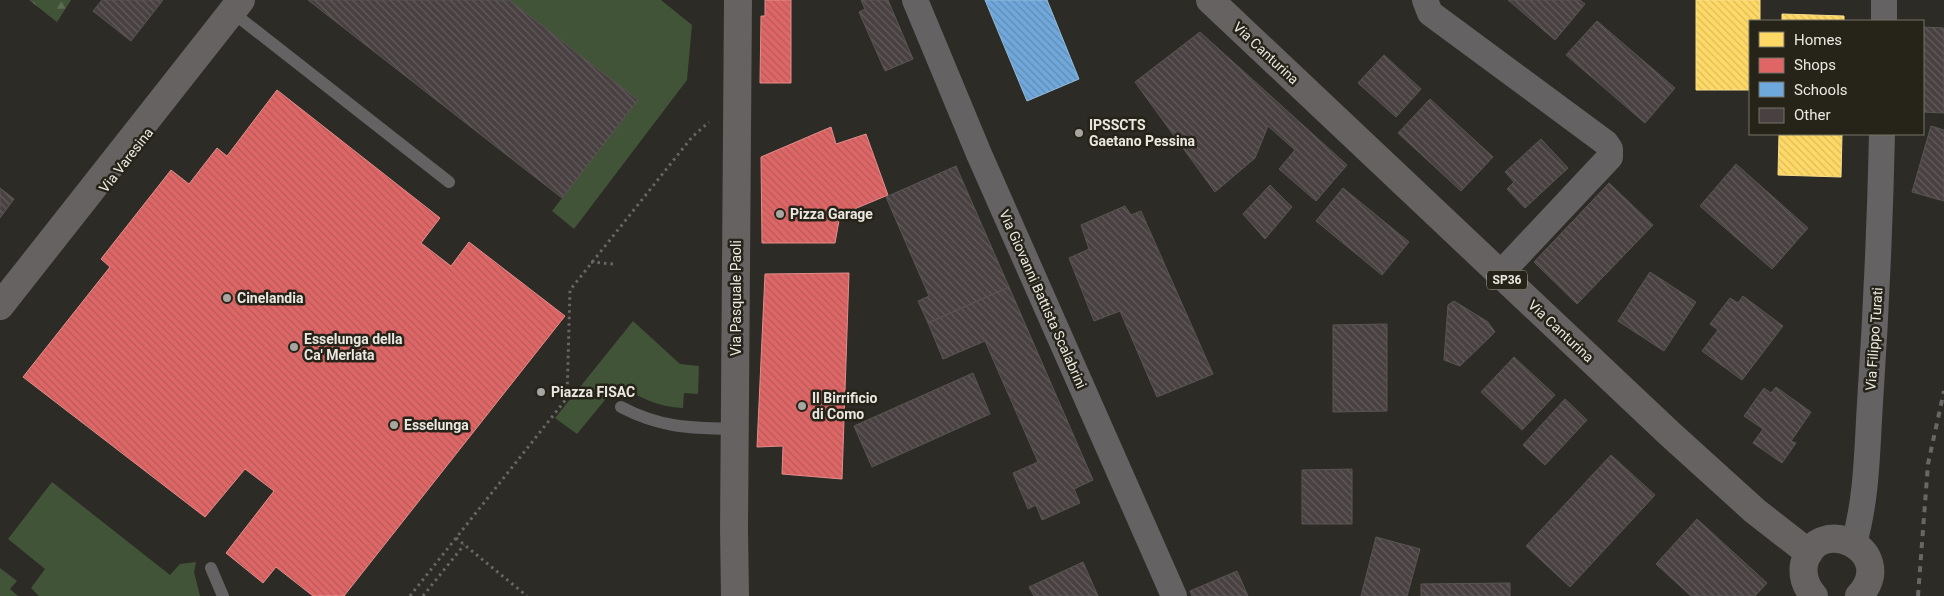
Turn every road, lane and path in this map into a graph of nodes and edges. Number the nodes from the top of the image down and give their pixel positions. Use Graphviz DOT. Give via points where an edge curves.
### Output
graph roads {
  1 [pos="738,0"];
  2 [pos="915,0"];
  3 [pos="1210,0"];
  4 [pos="1425,0"];
  5 [pos="1884,0"];
  6 [pos="241,7"];
  7 [pos="1884,20"];
  8 [pos="738,96"];
  9 [pos="1882,135"];
  10 [pos="449,182"];
  11 [pos="591,262"];
  12 [pos="613,264"];
  13 [pos="1500,274"];
  14 [pos="0,306"];
  15 [pos="0,320"];
  16 [pos="621,407"];
  17 [pos="735,429"];
  18 [pos="456,538"];
  19 [pos="1854,543"];
  20 [pos="464,545"];
  21 [pos="1809,553"];
  22 [pos="211,568"];
  23 [pos="223,596"];
  24 [pos="410,596"];
  25 [pos="423,596"];
  26 [pos="527,596"];
  27 [pos="735,596"];
  28 [pos="1174,596"];
  29 [pos="1814,596"];
  30 [pos="1859,596"];
  1 -- 8 [label="main road, Via Pasquale Paoli"];
  2 -- 28 [label="street, Via Giovanni Battista Scalabrini" via="979,154"];
  3 -- 13 [label="main road, Via Canturina / SP36"];
  4 -- 13 [label="street" via="1430,13 1606,142 1610,149 1610,157"];
  5 -- 7 [label="street"];
  6 -- 10 [label="lane"];
  6 -- 14 [label="main road, Via Varesina"];
  6 -- 15 [label="lane, Via Varesina"];
  8 -- 11 [label="path" via="692,137"];
  8 -- 17 [label="main road, Via Pasquale Paoli"];
  9 -- 19 [label="street, Via Filippo Turati" via="1878,279 1866,460"];
  11 -- 12 [label="path"];
  11 -- 18 [label="path" via="570,290 567,398"];
  13 -- 21 [label="main road, Via Canturina / SP36" via="1755,511"];
  16 -- 17 [label="lane" via="659,423 687,428"];
  17 -- 27 [label="main road, Via Pasquale Paoli"];
  18 -- 20 [label="path"];
  18 -- 24 [label="path"];
  19 -- 21 [label="main road" via="1836,538 1819,543"];
  19 -- 30 [label="main road" via="1869,564 1868,582"];
  20 -- 25 [label="path"];
  20 -- 26 [label="path"];
  21 -- 29 [label="main road" via="1803,574"];
  22 -- 23 [label="lane"];
}
